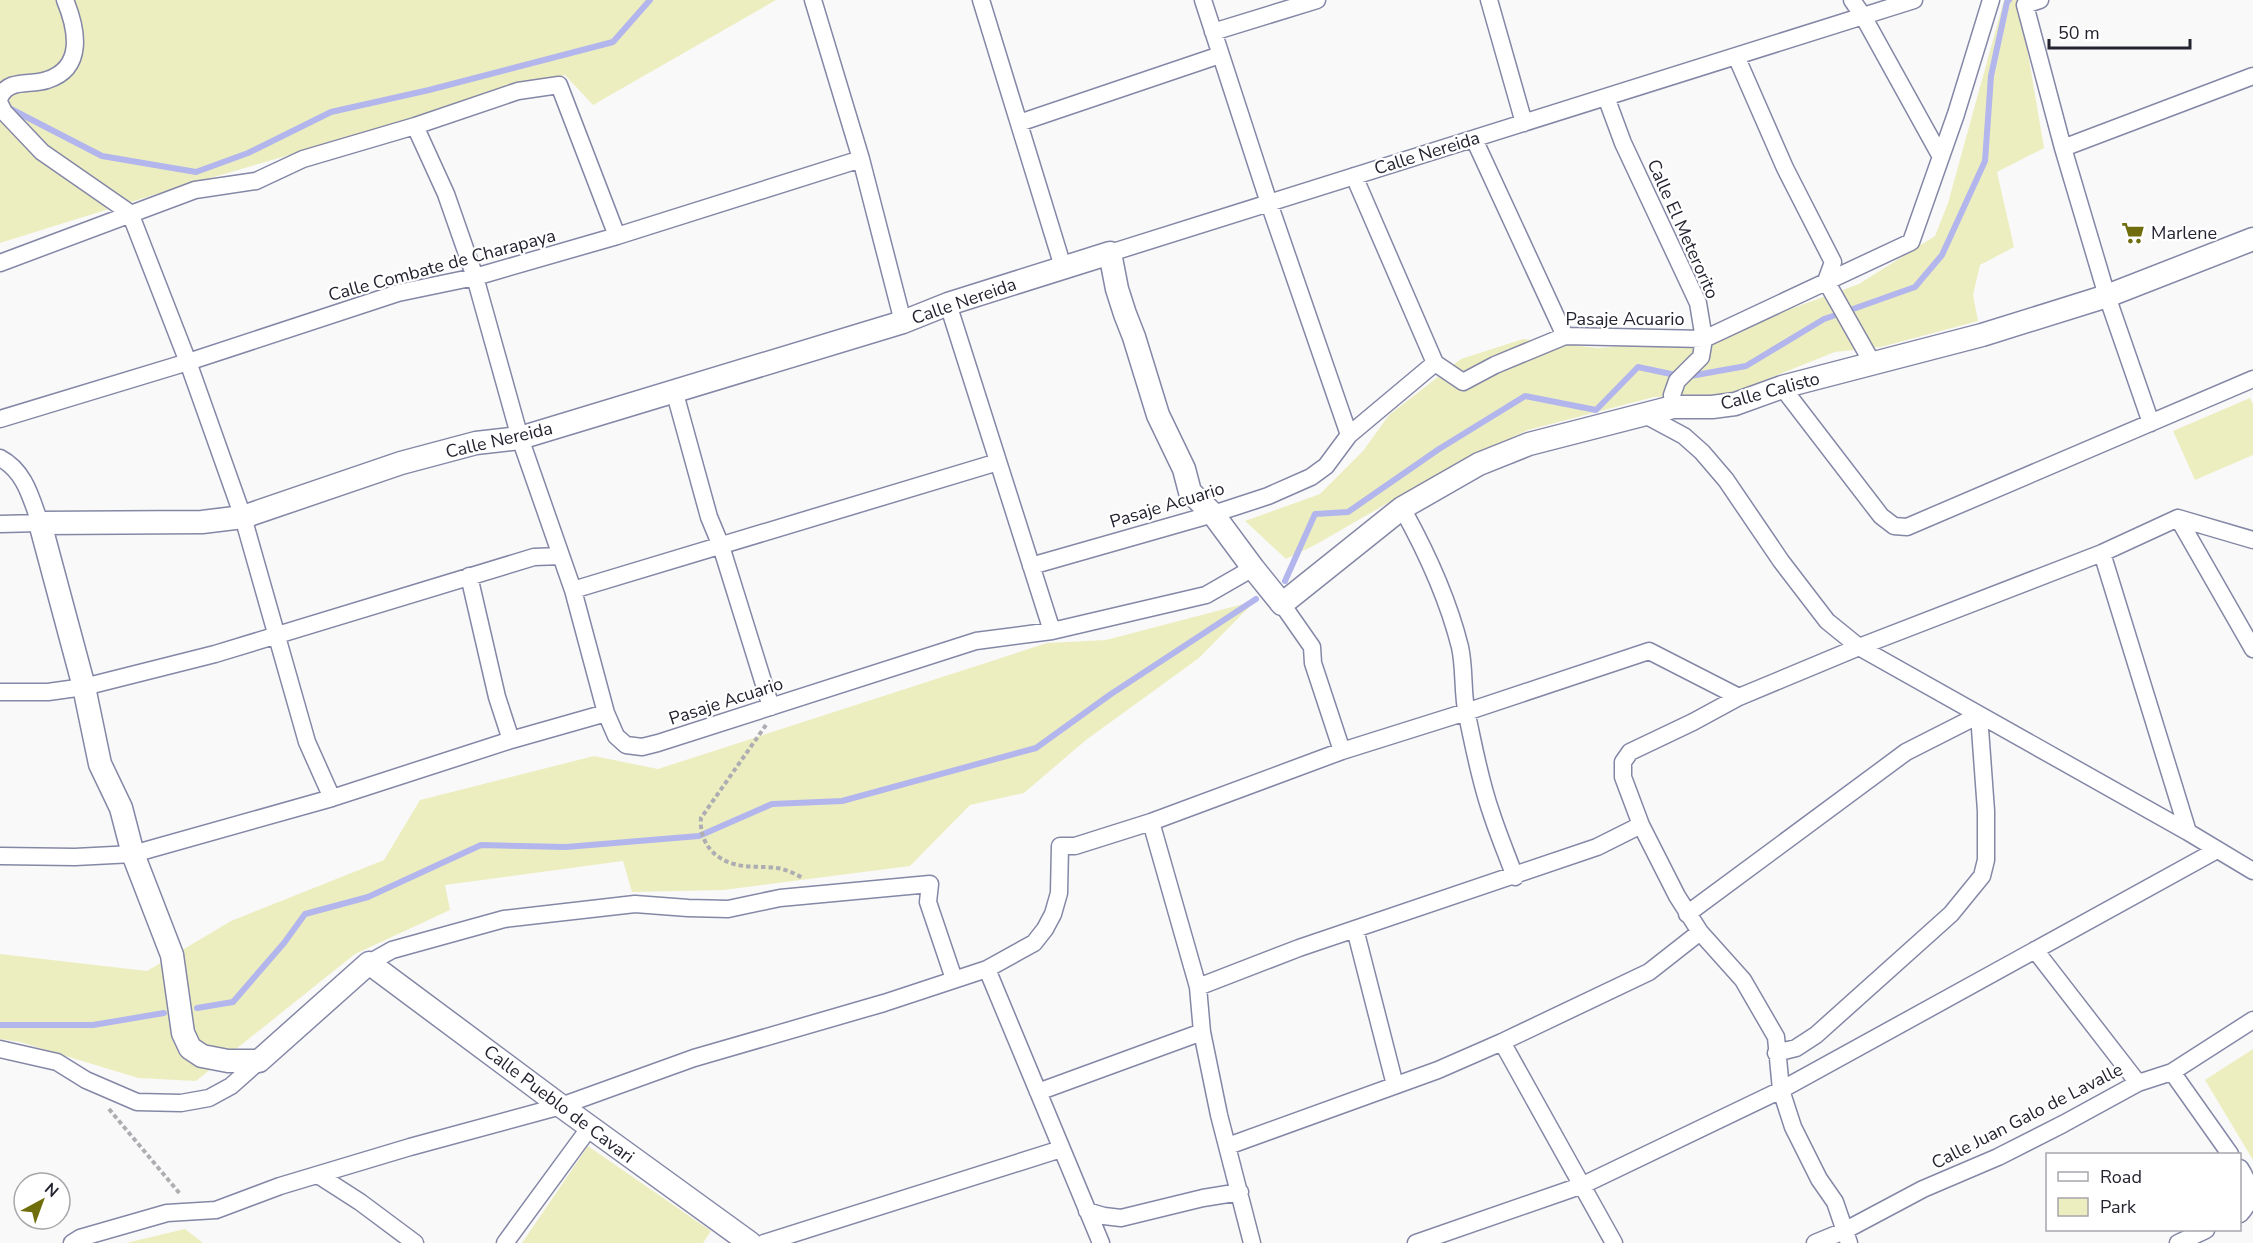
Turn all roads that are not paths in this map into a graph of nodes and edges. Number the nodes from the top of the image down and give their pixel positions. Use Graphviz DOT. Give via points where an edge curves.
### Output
graph roads {
  1 [pos="65,0"];
  2 [pos="813,0"];
  3 [pos="981,0"];
  4 [pos="1203,0"];
  5 [pos="1317,0"];
  6 [pos="1489,0"];
  7 [pos="1852,0"];
  8 [pos="1914,0"];
  9 [pos="1991,0"];
  10 [pos="2032,2"];
  11 [pos="1863,16"];
  12 [pos="1213,32"];
  13 [pos="1220,55"];
  14 [pos="1736,56"];
  15 [pos="2253,76"];
  16 [pos="0,97"];
  17 [pos="1606,97"];
  18 [pos="0,104"];
  19 [pos="1019,123"];
  20 [pos="1524,123"];
  21 [pos="415,126"];
  22 [pos="1474,139"];
  23 [pos="2063,148"];
  24 [pos="1941,157"];
  25 [pos="861,159"];
  26 [pos="1354,176"];
  27 [pos="1269,203"];
  28 [pos="130,213"];
  29 [pos="617,236"];
  30 [pos="2253,239"];
  31 [pos="1110,253"];
  32 [pos="0,262"];
  33 [pos="1063,267"];
  34 [pos="475,277"];
  35 [pos="1826,281"];
  36 [pos="2107,296"];
  37 [pos="948,304"];
  38 [pos="903,322"];
  39 [pos="1566,336"];
  40 [pos="1704,339"];
  41 [pos="188,362"];
  42 [pos="1435,363"];
  43 [pos="1873,364"];
  44 [pos="2253,379"];
  45 [pos="1782,387"];
  46 [pos="674,390"];
  47 [pos="1673,406"];
  48 [pos="1643,414"];
  49 [pos="0,419"];
  50 [pos="2151,423"];
  51 [pos="1349,435"];
  52 [pos="520,438"];
  53 [pos="0,458"];
  54 [pos="998,462"];
  55 [pos="1402,508"];
  56 [pos="1212,514"];
  57 [pos="243,517"];
  58 [pos="2178,518"];
  59 [pos="40,523"];
  60 [pos="0,524"];
  61 [pos="2253,540"];
  62 [pos="721,546"];
  63 [pos="2102,553"];
  64 [pos="561,556"];
  65 [pos="1031,566"];
  66 [pos="1252,568"];
  67 [pos="469,576"];
  68 [pos="573,590"];
  69 [pos="1282,604"];
  70 [pos="1052,631"];
  71 [pos="278,635"];
  72 [pos="1859,647"];
  73 [pos="2253,649"];
  74 [pos="84,687"];
  75 [pos="0,692"];
  76 [pos="1739,697"];
  77 [pos="771,707"];
  78 [pos="1466,712"];
  79 [pos="606,714"];
  80 [pos="1979,715"];
  81 [pos="511,740"];
  82 [pos="1342,751"];
  83 [pos="332,798"];
  84 [pos="1150,822"];
  85 [pos="1641,825"];
  86 [pos="2188,832"];
  87 [pos="2217,850"];
  88 [pos="133,854"];
  89 [pos="0,856"];
  90 [pos="2253,871"];
  91 [pos="1515,877"];
  92 [pos="1687,914"];
  93 [pos="1355,930"];
  94 [pos="1700,932"];
  95 [pos="2035,950"];
  96 [pos="369,963"];
  97 [pos="987,969"];
  98 [pos="954,979"];
  99 [pos="1198,987"];
  100 [pos="2253,1020"];
  101 [pos="1202,1032"];
  102 [pos="1502,1042"];
  103 [pos="0,1049"];
  104 [pos="1776,1053"];
  105 [pos="259,1061"];
  106 [pos="2172,1072"];
  107 [pos="2138,1083"];
  108 [pos="1395,1085"];
  109 [pos="1781,1090"];
  110 [pos="1038,1092"];
  111 [pos="561,1106"];
  112 [pos="590,1127"];
  113 [pos="1228,1146"];
  114 [pos="1061,1149"];
  115 [pos="2229,1153"];
  116 [pos="2241,1170"];
  117 [pos="318,1175"];
  118 [pos="1583,1185"];
  119 [pos="1240,1192"];
  120 [pos="1087,1211"];
  121 [pos="2241,1213"];
  122 [pos="2204,1231"];
  123 [pos="1846,1237"];
  124 [pos="72,1243"];
  125 [pos="415,1243"];
  126 [pos="505,1243"];
  127 [pos="750,1243"];
  128 [pos="764,1243"];
  129 [pos="1101,1243"];
  130 [pos="1252,1243"];
  131 [pos="1416,1243"];
  132 [pos="1614,1243"];
  133 [pos="1815,1243"];
  134 [pos="2178,1243"];
  1 -- 16 [label="street" via="76,42 71,61 61,73 45,81 12,85"];
  2 -- 25 [label="street"];
  3 -- 19 [label="street"];
  4 -- 12 [label="street"];
  5 -- 12 [label="street"];
  6 -- 20 [label="street"];
  7 -- 11 [label="street"];
  8 -- 11 [label="street, Calle Nereida"];
  9 -- 24 [label="street, Pasaje Acuario"];
  10 -- 23 [label="street"];
  11 -- 14 [label="street, Calle Nereida"];
  11 -- 24 [label="street"];
  12 -- 13 [label="street"];
  13 -- 19 [label="street"];
  13 -- 27 [label="street"];
  14 -- 17 [label="street, Calle Nereida"];
  14 -- 35 [label="street" via="1785,168 1833,262"];
  15 -- 23 [label="street"];
  17 -- 20 [label="street, Calle Nereida"];
  17 -- 40 [label="street, Calle El Meterorito" via="1623,143 1698,303"];
  18 -- 28 [label="street" via="42,152"];
  19 -- 33 [label="street"];
  20 -- 22 [label="street, Calle Nereida"];
  21 -- 28 [label="street" via="303,159 256,181 195,190"];
  21 -- 29 [label="street" via="518,91 559,85"];
  21 -- 34 [label="street, Pasaje Acuario" via="446,194"];
  22 -- 26 [label="street, Calle Nereida"];
  22 -- 39 [label="street"];
  23 -- 36 [label="street"];
  24 -- 35 [label="street, Pasaje Acuario" via="1911,242"];
  25 -- 29 [label="street, Calle Combate de Charapaya"];
  25 -- 38 [label="street"];
  26 -- 27 [label="street, Calle Nereida"];
  26 -- 42 [label="street"];
  27 -- 31 [label="street, Calle Nereida"];
  27 -- 51 [label="street"];
  28 -- 32 [label="street"];
  28 -- 41 [label="street"];
  29 -- 34 [label="street, Calle Combate de Charapaya"];
  30 -- 36 [label="street, Calle Calisto"];
  31 -- 33 [label="street, Calle Nereida"];
  31 -- 56 [label="street" via="1117,289 1158,415 1184,469 1190,492"];
  33 -- 37 [label="street, Calle Nereida"];
  34 -- 41 [label="street, Calle Combate de Charapaya" via="398,293"];
  34 -- 52 [label="street, Pasaje Acuario"];
  35 -- 40 [label="street, Pasaje Acuario"];
  35 -- 43 [label="street"];
  36 -- 43 [label="street, Calle Calisto" via="2036,320"];
  36 -- 50 [label="street"];
  37 -- 38 [label="street, Calle Nereida"];
  37 -- 54 [label="street"];
  38 -- 46 [label="street, Calle Nereida"];
  39 -- 40 [label="street, Pasaje Acuario"];
  39 -- 42 [label="street, Pasaje Acuario" via="1463,382"];
  40 -- 47 [label="street" via="1701,357 1677,381"];
  41 -- 49 [label="street, Calle Combate de Charapaya"];
  41 -- 57 [label="street"];
  42 -- 51 [label="street, Pasaje Acuario"];
  43 -- 45 [label="street, Calle Calisto"];
  44 -- 50 [label="street"];
  45 -- 47 [label="street, Calle Calisto" via="1735,404"];
  45 -- 50 [label="street" via="1881,516 1894,526 1907,527"];
  46 -- 52 [label="street, Calle Nereida"];
  46 -- 62 [label="street" via="709,517"];
  47 -- 48 [label="street, Calle Calisto"];
  48 -- 55 [label="street, Calle Calisto" via="1529,444 1479,464"];
  48 -- 72 [label="street" via="1684,436 1702,452 1827,621"];
  51 -- 56 [label="street, Pasaje Acuario" via="1326,466 1311,477"];
  52 -- 57 [label="street, Calle Nereida" via="476,443 401,463"];
  52 -- 64 [label="street, Pasaje Acuario"];
  53 -- 59 [label="street" via="21,475"];
  54 -- 62 [label="street"];
  54 -- 65 [label="street"];
  55 -- 69 [label="street, Calle Calisto"];
  55 -- 78 [label="street" via="1419,538 1460,646"];
  56 -- 65 [label="street, Pasaje Acuario"];
  56 -- 66 [label="street"];
  57 -- 59 [label="street, Calle Nereida" via="202,522"];
  57 -- 71 [label="street"];
  58 -- 61 [label="street"];
  58 -- 63 [label="street"];
  58 -- 73 [label="street"];
  59 -- 60 [label="street, Calle Nereida"];
  59 -- 74 [label="street"];
  62 -- 68 [label="street"];
  62 -- 77 [label="street"];
  63 -- 72 [label="street"];
  63 -- 86 [label="street"];
  64 -- 67 [label="street" via="534,557"];
  64 -- 68 [label="street, Pasaje Acuario"];
  65 -- 70 [label="street"];
  66 -- 69 [label="street"];
  66 -- 70 [label="street, Pasaje Acuario" via="1206,595"];
  67 -- 71 [label="street"];
  67 -- 81 [label="street"];
  68 -- 79 [label="street, Pasaje Acuario"];
  69 -- 82 [label="street" via="1312,647 1313,663"];
  70 -- 77 [label="street, Pasaje Acuario" via="976,641"];
  71 -- 74 [label="street"];
  71 -- 83 [label="street" via="307,742"];
  72 -- 76 [label="street"];
  72 -- 80 [label="street"];
  74 -- 75 [label="street"];
  74 -- 88 [label="street" via="100,764 121,808"];
  76 -- 78 [label="street" via="1649,651"];
  76 -- 85 [label="street" via="1630,752 1623,762 1623,777"];
  77 -- 79 [label="street, Pasaje Acuario" via="642,747 626,745 616,736"];
  78 -- 82 [label="street"];
  78 -- 91 [label="street" via="1490,810"];
  79 -- 81 [label="street"];
  80 -- 86 [label="street"];
  80 -- 92 [label="street" via="1906,752"];
  80 -- 104 [label="street" via="1986,811 1986,860 1982,876 1951,914 1816,1035 1796,1048"];
  81 -- 83 [label="street"];
  82 -- 84 [label="street"];
  83 -- 88 [label="street"];
  84 -- 97 [label="street" via="1075,846 1060,846 1059,894 1045,929 1034,944"];
  84 -- 99 [label="street"];
  85 -- 91 [label="street" via="1597,847"];
  85 -- 92 [label="street"];
  86 -- 87 [label="street"];
  87 -- 90 [label="street"];
  87 -- 95 [label="street"];
  88 -- 89 [label="street"];
  88 -- 105 [label="street" via="172,955 183,1033 190,1048 202,1056 228,1061"];
  91 -- 93 [label="street"];
  92 -- 94 [label="street"];
  93 -- 99 [label="street"];
  93 -- 108 [label="street"];
  94 -- 102 [label="street" via="1649,972"];
  94 -- 104 [label="street" via="1743,980 1776,1037"];
  95 -- 107 [label="street"];
  95 -- 109 [label="street"];
  96 -- 98 [label="street" via="392,950 504,919 635,904 728,909 780,898 930,884 928,902"];
  96 -- 105 [label="street"];
  96 -- 111 [label="street, Calle Pueblo de Cavari"];
  97 -- 98 [label="street"];
  97 -- 110 [label="street"];
  98 -- 111 [label="street" via="694,1058"];
  99 -- 101 [label="street"];
  100 -- 106 [label="street, Calle Juan Galo de Lavalle"];
  101 -- 110 [label="street"];
  101 -- 113 [label="street"];
  102 -- 108 [label="street"];
  102 -- 118 [label="street"];
  103 -- 105 [label="street" via="57,1062 86,1080 137,1102 181,1103 208,1098 231,1086"];
  104 -- 109 [label="street"];
  106 -- 107 [label="street, Calle Juan Galo de Lavalle"];
  106 -- 115 [label="street"];
  107 -- 123 [label="street, Calle Juan Galo de Lavalle" via="1998,1157 1923,1189"];
  108 -- 113 [label="street"];
  109 -- 118 [label="street"];
  109 -- 123 [label="street" via="1793,1127 1835,1202"];
  110 -- 114 [label="street"];
  111 -- 112 [label="street, Calle Pueblo de Cavari"];
  111 -- 117 [label="street"];
  112 -- 126 [label="street"];
  112 -- 127 [label="street, Calle Pueblo de Cavari"];
  113 -- 119 [label="street"];
  114 -- 120 [label="street"];
  114 -- 128 [label="street"];
  116 -- 121 [label="street" via="2253,1192 2247,1209"];
  117 -- 124 [label="street" via="216,1210 167,1213"];
  117 -- 125 [label="street"];
  118 -- 131 [label="street"];
  118 -- 132 [label="street"];
  119 -- 120 [label="street" via="1121,1218"];
  119 -- 130 [label="street"];
  120 -- 129 [label="street"];
  122 -- 134 [label="street"];
  123 -- 133 [label="street, Calle Juan Galo de Lavalle"];
}
